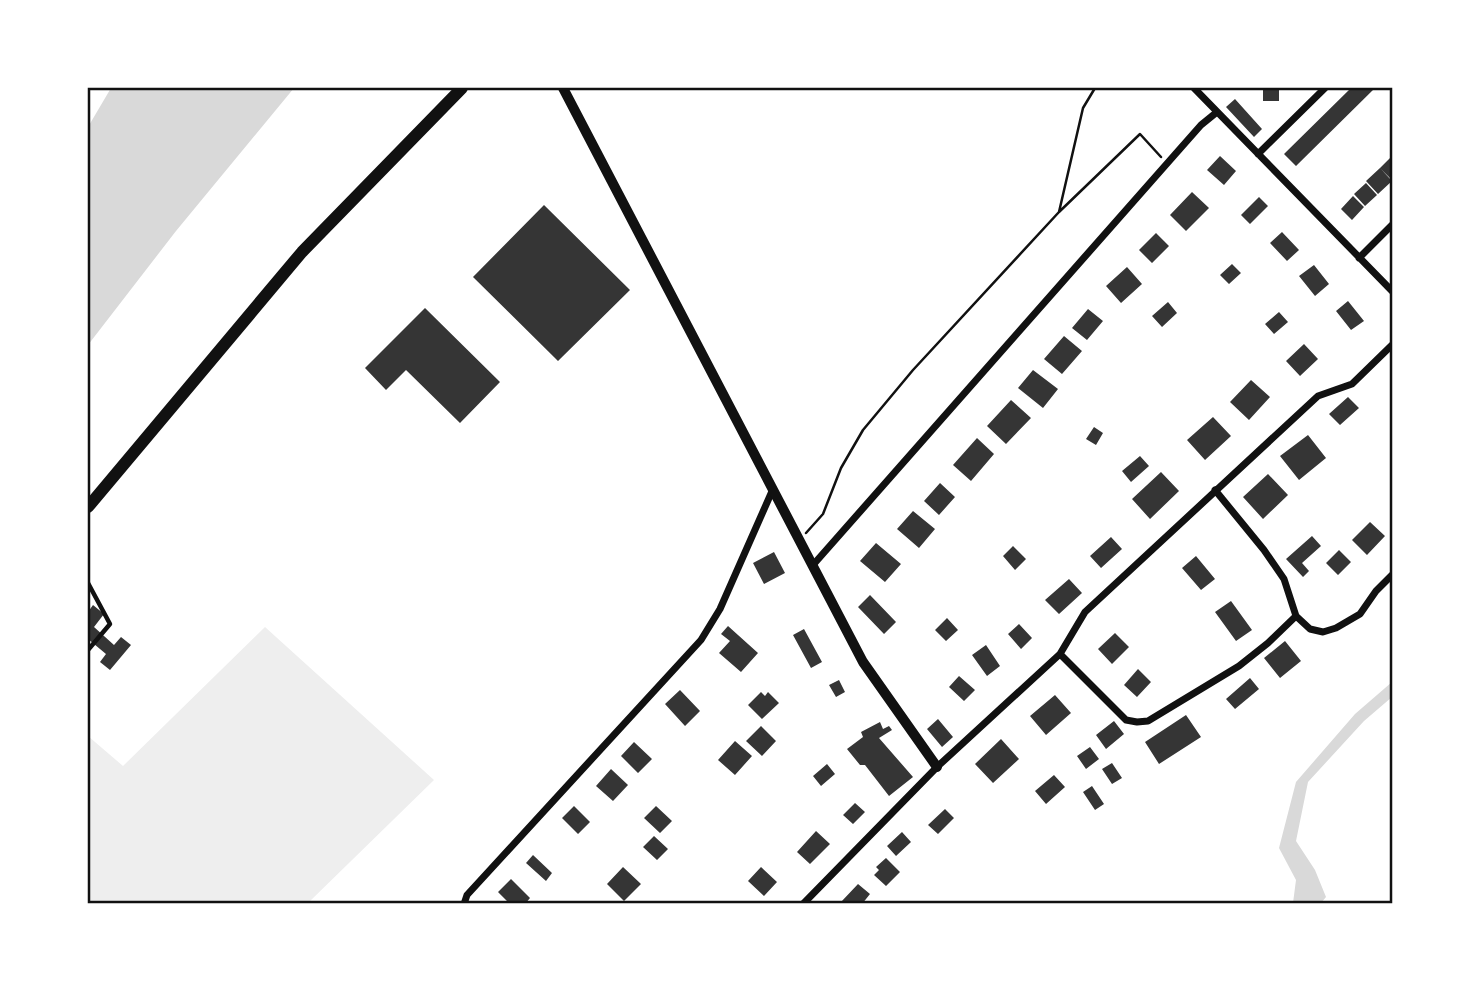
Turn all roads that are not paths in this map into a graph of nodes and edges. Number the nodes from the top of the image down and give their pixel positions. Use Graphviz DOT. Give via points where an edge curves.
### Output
graph roads {
  1 [pos="462,88"];
  2 [pos="563,88"];
  3 [pos="1194,88"];
  4 [pos="1325,88"];
  5 [pos="1217,112"];
  6 [pos="1258,154"];
  7 [pos="1392,225"];
  8 [pos="1359,258"];
  9 [pos="1392,291"];
  10 [pos="1392,345"];
  11 [pos="774,489"];
  12 [pos="1216,490"];
  13 [pos="88,507"];
  14 [pos="813,565"];
  15 [pos="1392,576"];
  16 [pos="88,583"];
  17 [pos="94,595"];
  18 [pos="88,602"];
  19 [pos="1296,616"];
  20 [pos="88,650"];
  21 [pos="1060,654"];
  22 [pos="937,767"];
  23 [pos="464,904"];
  24 [pos="803,904"];
  1 -- 13 [label="main road" via="302,252"];
  2 -- 11 [label="street"];
  3 -- 5 [label="street"];
  4 -- 6 [label="street"];
  5 -- 6 [label="street"];
  5 -- 14 [label="street" via="1166,163"];
  6 -- 8 [label="street"];
  7 -- 8 [label="street"];
  8 -- 9 [label="street"];
  10 -- 12 [label="street" via="1352,384 1318,396"];
  11 -- 14 [label="street"];
  11 -- 23 [label="street" via="720,609 701,640 467,895"];
  12 -- 19 [label="street" via="1284,579"];
  12 -- 21 [label="street" via="1085,612"];
  14 -- 22 [label="street" via="863,662"];
  15 -- 19 [label="street" via="1360,614 1336,628 1310,629"];
  16 -- 17 [label="lane"];
  17 -- 18 [label="lane"];
  17 -- 20 [label="lane" via="110,624"];
  19 -- 21 [label="street" via="1239,666 1148,721 1137,723 1126,720"];
  21 -- 22 [label="street"];
  22 -- 24 [label="street"];
}
